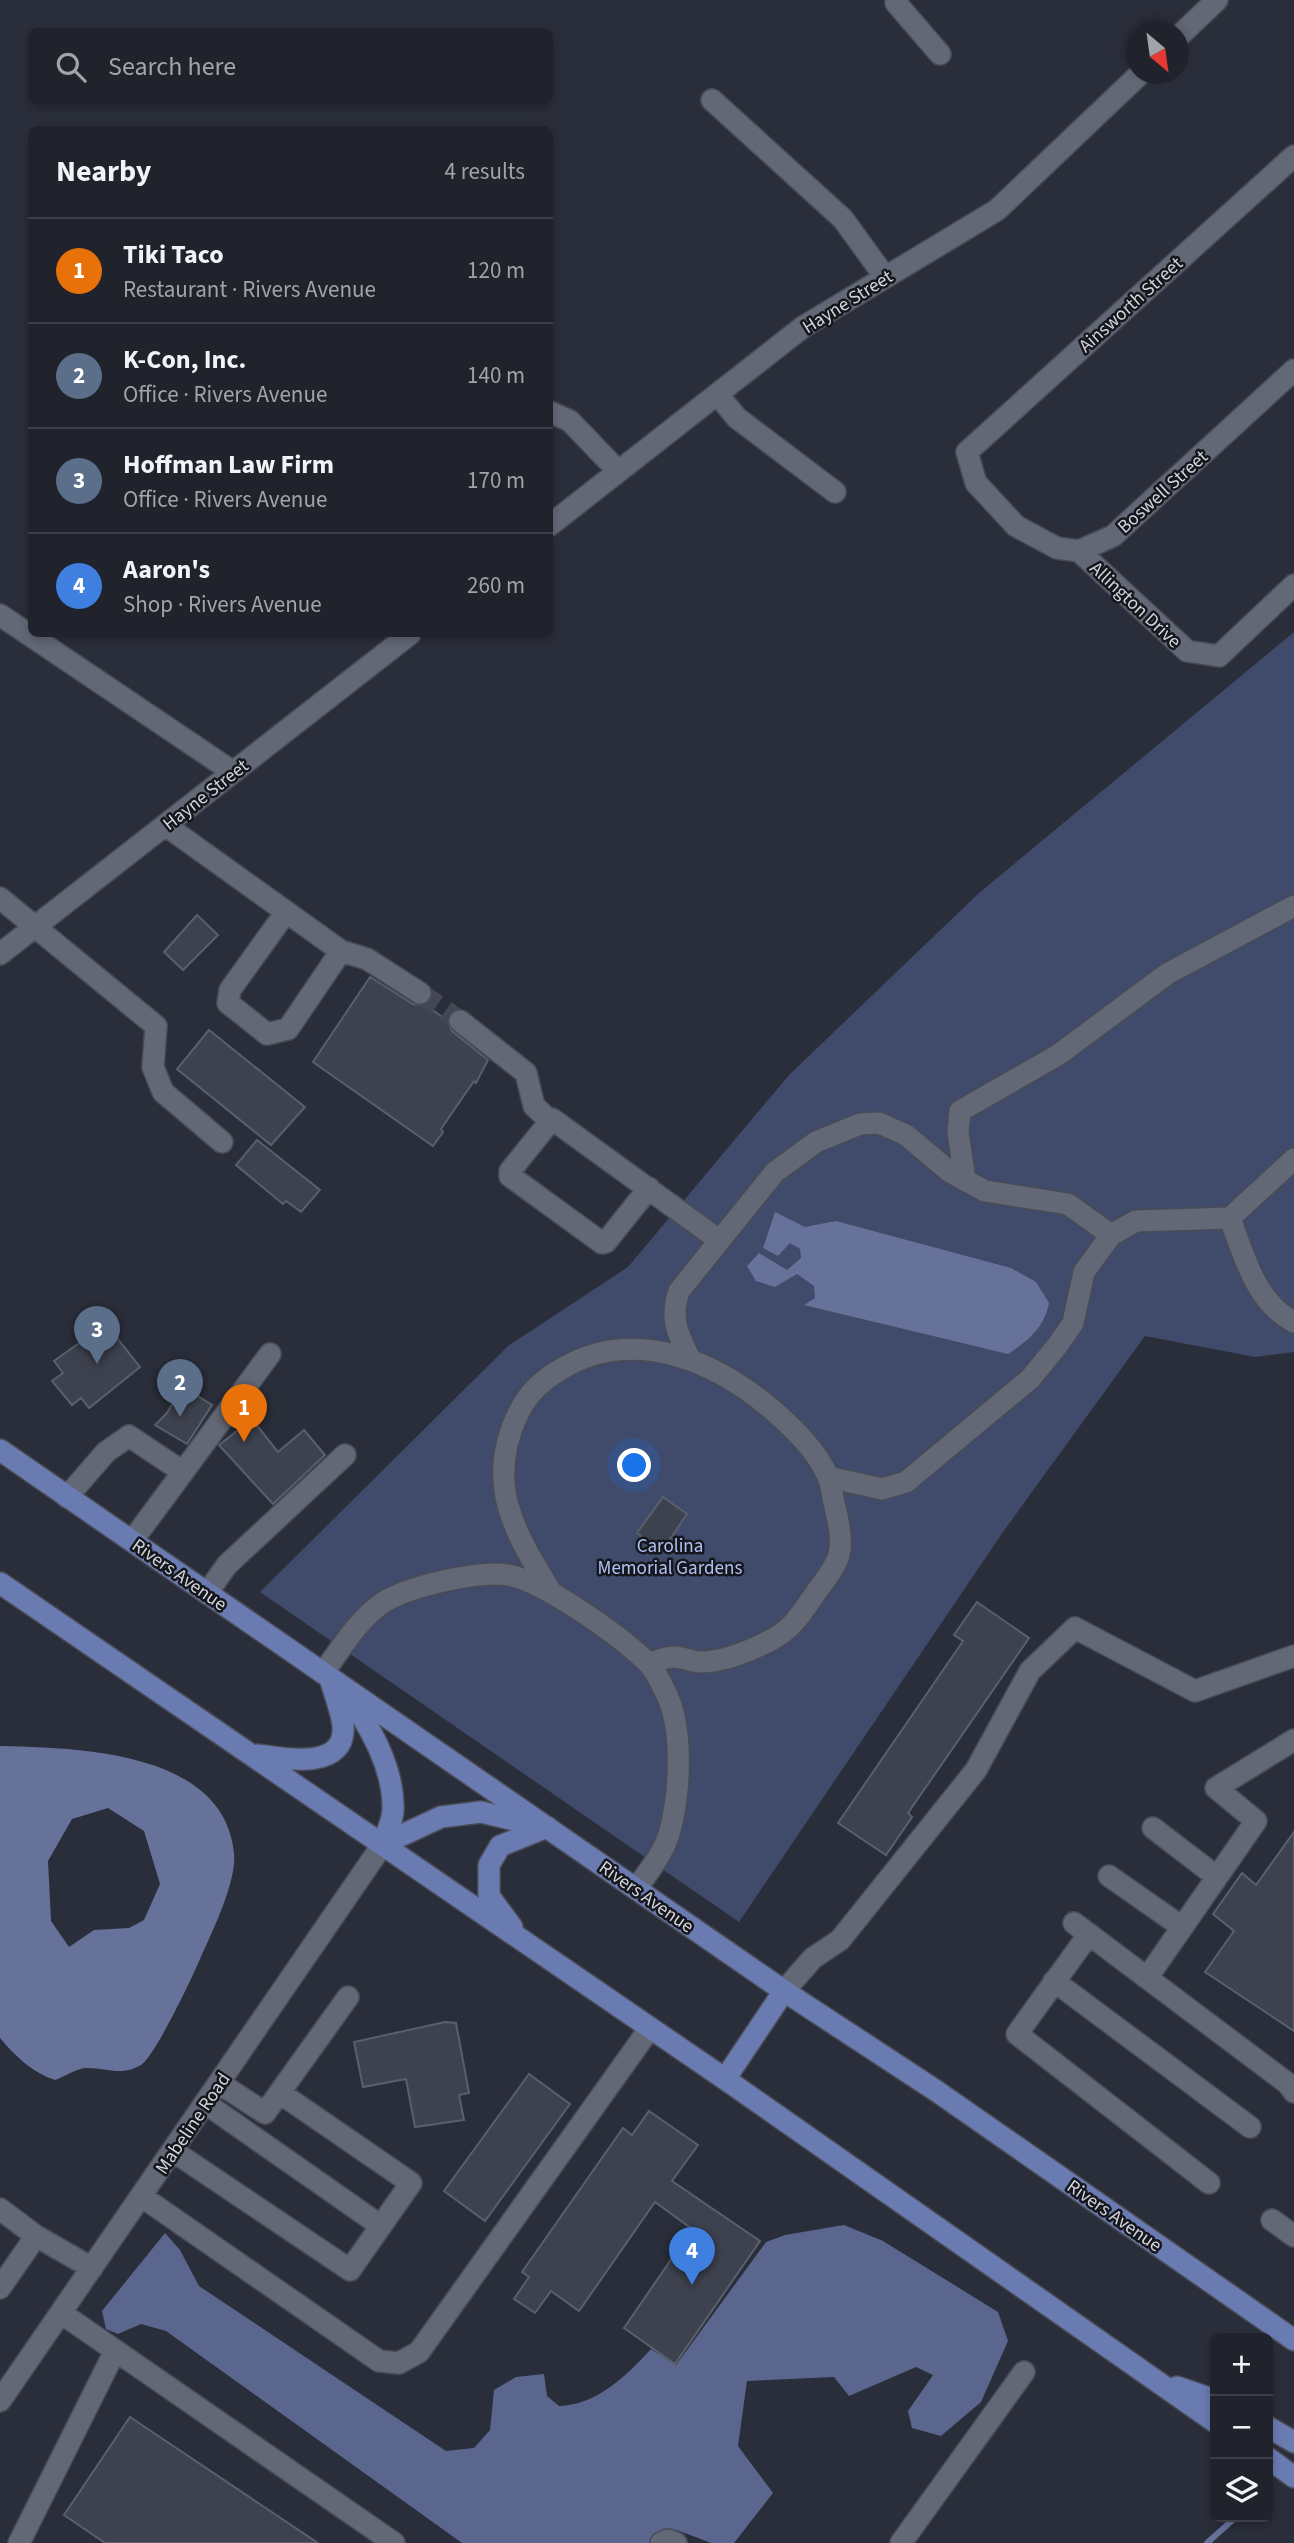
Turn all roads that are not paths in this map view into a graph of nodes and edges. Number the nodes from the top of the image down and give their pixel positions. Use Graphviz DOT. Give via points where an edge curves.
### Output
graph roads {
  1 [pos="1217,0"];
  2 [pos="896,1"];
  3 [pos="1189,27"];
  4 [pos="940,54"];
  5 [pos="1129,84"];
  6 [pos="712,100"];
  7 [pos="1294,156"];
  8 [pos="885,277"];
  9 [pos="1294,370"];
  10 [pos="717,394"];
  11 [pos="553,413"];
  12 [pos="618,471"];
  13 [pos="835,492"];
  14 [pos="553,523"];
  15 [pos="1079,551"];
  16 [pos="1294,585"];
  17 [pos="0,615"];
  18 [pos="28,634"];
  19 [pos="33,637"];
  20 [pos="406,637"];
  21 [pos="233,772"];
  22 [pos="165,824"];
  23 [pos="0,898"];
  24 [pos="1294,906"];
  25 [pos="286,912"];
  26 [pos="36,926"];
  27 [pos="341,951"];
  28 [pos="0,954"];
  29 [pos="420,993"];
  30 [pos="460,1021"];
  31 [pos="549,1120"];
  32 [pos="222,1142"];
  33 [pos="1294,1159"];
  34 [pos="965,1180"];
  35 [pos="649,1188"];
  36 [pos="1230,1219"];
  37 [pos="1111,1235"];
  38 [pos="719,1240"];
  39 [pos="1294,1322"];
  40 [pos="270,1354"];
  41 [pos="689,1357"];
  42 [pos="0,1450"];
  43 [pos="345,1455"];
  44 [pos="183,1472"];
  45 [pos="828,1477"];
  46 [pos="67,1497"];
  47 [pos="132,1541"];
  48 [pos="0,1583"];
  49 [pos="207,1593"];
  50 [pos="552,1593"];
  51 [pos="1294,1656"];
  52 [pos="649,1663"];
  53 [pos="332,1679"];
  54 [pos="1294,1740"];
  55 [pos="250,1754"];
  56 [pos="547,1827"];
  57 [pos="1153,1828"];
  58 [pos="383,1844"];
  59 [pos="1109,1876"];
  60 [pos="1217,1877"];
  61 [pos="636,1889"];
  62 [pos="1182,1927"];
  63 [pos="522,1940"];
  64 [pos="1147,1978"];
  65 [pos="1054,1981"];
  66 [pos="784,1991"];
  67 [pos="348,1997"];
  68 [pos="650,2028"];
  69 [pos="725,2079"];
  70 [pos="219,2083"];
  71 [pos="280,2092"];
  72 [pos="1294,2092"];
  73 [pos="205,2103"];
  74 [pos="265,2113"];
  75 [pos="1250,2127"];
  76 [pos="268,2147"];
  77 [pos="173,2151"];
  78 [pos="1209,2183"];
  79 [pos="141,2196"];
  80 [pos="0,2209"];
  81 [pos="1272,2220"];
  82 [pos="382,2225"];
  83 [pos="36,2236"];
  84 [pos="1294,2236"];
  85 [pos="92,2268"];
  86 [pos="0,2288"];
  87 [pos="61,2313"];
  88 [pos="1294,2340"];
  89 [pos="115,2351"];
  90 [pos="1024,2372"];
  91 [pos="1155,2380"];
  92 [pos="1210,2398"];
  93 [pos="0,2402"];
  94 [pos="1210,2418"];
  95 [pos="1273,2430"];
  96 [pos="1294,2442"];
  97 [pos="1269,2459"];
  98 [pos="1294,2477"];
  99 [pos="27,2539"];
  100 [pos="394,2543"];
  101 [pos="661,2543"];
  102 [pos="676,2543"];
  103 [pos="901,2543"];
  1 -- 3 [label="street"];
  2 -- 4 [label="street"];
  5 -- 8 [label="street, Hayne Street" via="997,210"];
  6 -- 8 [label="street" via="843,219"];
  7 -- 15 [label="street, Ainsworth Street" via="967,452 976,484 1016,526 1057,548"];
  8 -- 10 [label="street, Hayne Street" via="803,327"];
  9 -- 15 [label="street, Boswell Street" via="1113,536"];
  10 -- 12 [label="street, Hayne Street"];
  10 -- 13 [label="street" via="737,418"];
  11 -- 12 [label="street" via="570,421"];
  12 -- 14 [label="street, Hayne Street"];
  15 -- 16 [label="street, Allington Drive" via="1187,651 1219,656"];
  17 -- 18 [label="street"];
  19 -- 21 [label="street"];
  20 -- 21 [label="street, Hayne Street"];
  21 -- 22 [label="street, Hayne Street"];
  22 -- 25 [label="street"];
  22 -- 26 [label="street, Hayne Street"];
  23 -- 26 [label="street"];
  24 -- 34 [label="street" via="1167,974 1058,1055 960,1111 958,1132"];
  25 -- 27 [label="street"];
  25 -- 27 [label="street" via="230,990 228,1003 267,1034 288,1029"];
  26 -- 28 [label="street, Hayne Street"];
  26 -- 32 [label="street" via="156,1026 153,1067 163,1092"];
  27 -- 29 [label="street" via="367,959"];
  30 -- 31 [label="street" via="526,1073 534,1106"];
  31 -- 35 [label="street"];
  31 -- 35 [label="street" via="510,1177 602,1243"];
  33 -- 36 [label="street"];
  34 -- 37 [label="street" via="985,1191 1068,1204"];
  34 -- 38 [label="street" via="906,1135 879,1123 860,1124 816,1142 775,1172"];
  35 -- 38 [label="street"];
  36 -- 37 [label="street" via="1136,1221"];
  36 -- 39 [label="street" via="1255,1282 1274,1309"];
  37 -- 45 [label="street" via="1084,1272 1073,1324 1030,1379 906,1482 882,1489"];
  38 -- 41 [label="street" via="679,1291 672,1310"];
  40 -- 44 [label="street"];
  41 -- 45 [label="street" via="756,1395 810,1448"];
  41 -- 50 [label="street" via="649,1349 583,1357 547,1378 522,1404 508,1433 502,1490 521,1540"];
  42 -- 46 [label="main road, Rivers Avenue"];
  43 -- 49 [label="street" via="227,1565"];
  44 -- 46 [label="street" via="130,1436 106,1452"];
  44 -- 47 [label="street"];
  45 -- 52 [label="street" via="838,1520 839,1554 794,1625 725,1659 700,1662 674,1657"];
  46 -- 47 [label="main road, Rivers Avenue"];
  47 -- 49 [label="main road, Rivers Avenue"];
  48 -- 55 [label="main road"];
  49 -- 53 [label="main road, Rivers Avenue"];
  50 -- 52 [label="street"];
  50 -- 53 [label="street" via="511,1575 494,1573 397,1595 356,1628"];
  51 -- 66 [label="street" via="1195,1691 1075,1628 1030,1671 968,1781 840,1940 813,1958"];
  52 -- 61 [label="street" via="676,1723 678,1773 668,1835"];
  53 -- 55 [label="main road" via="343,1724 334,1748 305,1761"];
  53 -- 56 [label="main road, Rivers Avenue"];
  53 -- 58 [label="main road" via="375,1736 394,1809"];
  54 -- 60 [label="street" via="1216,1788 1255,1821"];
  55 -- 58 [label="main road"];
  56 -- 58 [label="main road" via="481,1812 441,1818"];
  56 -- 61 [label="main road, Rivers Avenue"];
  56 -- 63 [label="main road" via="500,1846 489,1865 489,1896"];
  57 -- 60 [label="street"];
  58 -- 63 [label="main road"];
  58 -- 70 [label="street, Mabeline Road"];
  59 -- 62 [label="street"];
  60 -- 62 [label="street"];
  61 -- 66 [label="main road, Rivers Avenue"];
  62 -- 64 [label="street"];
  63 -- 68 [label="main road"];
  64 -- 65 [label="street" via="1082,1929"];
  64 -- 72 [label="street" via="1287,2082"];
  65 -- 75 [label="street"];
  65 -- 78 [label="street" via="1017,2034"];
  66 -- 69 [label="main road"];
  66 -- 88 [label="main road, Rivers Avenue" via="936,2090"];
  67 -- 71 [label="street"];
  68 -- 69 [label="main road"];
  68 -- 79 [label="street" via="419,2352 400,2363 379,2361"];
  69 -- 91 [label="main road"];
  70 -- 73 [label="street, Mabeline Road"];
  70 -- 74 [label="street"];
  71 -- 74 [label="street"];
  71 -- 82 [label="street" via="411,2183"];
  73 -- 76 [label="street"];
  73 -- 77 [label="street, Mabeline Road"];
  74 -- 76 [label="street"];
  76 -- 82 [label="street"];
  77 -- 79 [label="street, Mabeline Road"];
  77 -- 82 [label="street" via="350,2270"];
  79 -- 85 [label="street, Mabeline Road"];
  80 -- 83 [label="street"];
  81 -- 84 [label="street"];
  83 -- 85 [label="street"];
  83 -- 86 [label="street"];
  85 -- 87 [label="street, Mabeline Road"];
  87 -- 89 [label="street"];
  87 -- 93 [label="street, Mabeline Road"];
  89 -- 99 [label="street"];
  89 -- 100 [label="street"];
  90 -- 103 [label="street"];
  91 -- 92 [label="main road"];
  91 -- 94 [label="main road"];
  95 -- 96 [label="main road"];
  97 -- 98 [label="main road"];
  101 -- 102 [label="street"];
}
